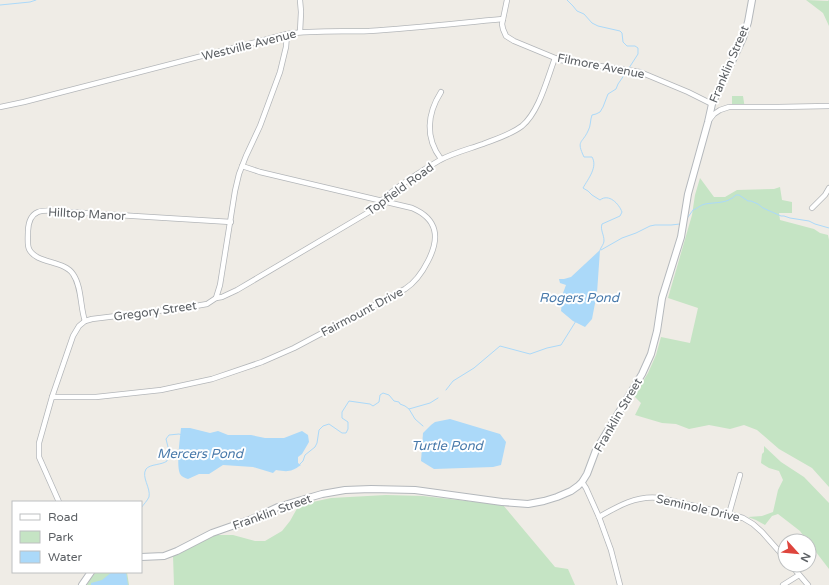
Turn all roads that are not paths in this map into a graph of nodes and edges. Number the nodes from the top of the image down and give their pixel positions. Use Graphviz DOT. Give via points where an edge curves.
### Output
graph roads {
  1 [pos="300,0"];
  2 [pos="507,0"];
  3 [pos="752,0"];
  4 [pos="503,19"];
  5 [pos="300,32"];
  6 [pos="287,34"];
  7 [pos="555,58"];
  8 [pos="441,92"];
  9 [pos="712,104"];
  10 [pos="829,106"];
  11 [pos="0,107"];
  12 [pos="708,122"];
  13 [pos="441,159"];
  14 [pos="242,166"];
  15 [pos="829,188"];
  16 [pos="382,202"];
  17 [pos="812,208"];
  18 [pos="231,222"];
  19 [pos="216,298"];
  20 [pos="85,321"];
  21 [pos="52,397"];
  22 [pos="740,475"];
  23 [pos="582,482"];
  24 [pos="59,501"];
  25 [pos="729,514"];
  26 [pos="598,517"];
  27 [pos="777,549"];
  28 [pos="142,557"];
  29 [pos="90,573"];
  30 [pos="799,575"];
  31 [pos="82,585"];
  32 [pos="620,585"];
  33 [pos="783,585"];
  34 [pos="808,585"];
  1 -- 5 [label="street"];
  2 -- 4 [label="street"];
  3 -- 9 [label="main road, Franklin Street" via="743,38"];
  4 -- 5 [label="street, Westville Avenue" via="385,30"];
  4 -- 7 [label="street, Filmore Avenue" via="506,36"];
  5 -- 6 [label="street, Westville Avenue"];
  6 -- 11 [label="street, Westville Avenue"];
  6 -- 14 [label="street" via="280,72"];
  7 -- 9 [label="street, Filmore Avenue" via="640,72"];
  7 -- 13 [label="street, Topfield Road" via="538,104 522,126 507,135"];
  8 -- 13 [label="street" via="432,110 430,128 434,148"];
  9 -- 12 [label="main road, Franklin Street"];
  10 -- 12 [label="street" via="729,107 714,114"];
  12 -- 23 [label="main road, Franklin Street" via="688,194 681,237 662,298 658,331 651,354 642,374 596,450"];
  13 -- 16 [label="street, Topfield Road" via="399,187"];
  14 -- 16 [label="street, Fairmount Drive"];
  14 -- 18 [label="street" via="235,191"];
  15 -- 17 [label="street"];
  16 -- 19 [label="street, Topfield Road" via="243,286"];
  16 -- 21 [label="street, Fairmount Drive" via="419,211 432,223 434,229 436,240 431,255 417,280 405,289 294,348 212,379 154,391 96,397"];
  18 -- 19 [label="street"];
  18 -- 20 [label="street, Hilltop Manor" via="44,211 35,213 28,224 29,248 33,255 66,267 74,274"];
  19 -- 20 [label="street, Gregory Street" via="207,304 190,307"];
  20 -- 21 [label="street" via="73,336"];
  21 -- 24 [label="street" via="39,443 38,457"];
  22 -- 25 [label="street"];
  23 -- 26 [label="street"];
  23 -- 28 [label="main road, Franklin Street" via="571,491 557,497 528,504 395,489 358,489 322,494 278,507 212,533 164,556"];
  25 -- 26 [label="street, Seminole Drive" via="652,497 626,502"];
  25 -- 27 [label="street, Seminole Drive" via="753,524"];
  26 -- 32 [label="street" via="611,550"];
  29 -- 31 [label="main road"];
  30 -- 33 [label="street"];
  30 -- 34 [label="street"];
}
